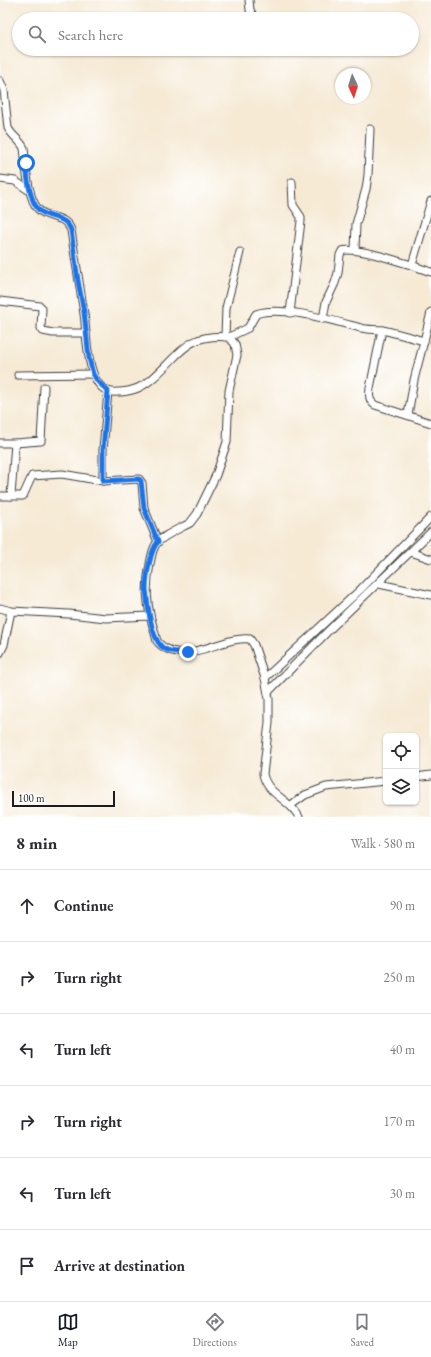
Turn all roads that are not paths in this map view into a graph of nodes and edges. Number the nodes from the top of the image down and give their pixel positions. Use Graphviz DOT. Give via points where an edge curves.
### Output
graph roads {
  1 [pos="249,0"];
  2 [pos="251,12"];
  3 [pos="0,81"];
  4 [pos="370,129"];
  5 [pos="0,179"];
  6 [pos="292,182"];
  7 [pos="30,191"];
  8 [pos="431,201"];
  9 [pos="355,250"];
  10 [pos="240,252"];
  11 [pos="412,265"];
  12 [pos="431,272"];
  13 [pos="0,301"];
  14 [pos="431,312"];
  15 [pos="290,313"];
  16 [pos="323,319"];
  17 [pos="430,323"];
  18 [pos="382,330"];
  19 [pos="86,333"];
  20 [pos="227,337"];
  21 [pos="424,340"];
  22 [pos="93,374"];
  23 [pos="18,375"];
  24 [pos="44,387"];
  25 [pos="108,391"];
  26 [pos="408,415"];
  27 [pos="431,422"];
  28 [pos="14,442"];
  29 [pos="0,443"];
  30 [pos="103,481"];
  31 [pos="0,496"];
  32 [pos="11,496"];
  33 [pos="431,517"];
  34 [pos="431,532"];
  35 [pos="158,542"];
  36 [pos="411,552"];
  37 [pos="431,559"];
  38 [pos="379,584"];
  39 [pos="431,595"];
  40 [pos="0,608"];
  41 [pos="11,610"];
  42 [pos="150,616"];
  43 [pos="0,653"];
  44 [pos="265,678"];
  45 [pos="268,692"];
  46 [pos="431,775"];
  47 [pos="419,777"];
  48 [pos="383,781"];
  49 [pos="291,806"];
  50 [pos="298,817"];
  1 -- 2 [label="street"];
  3 -- 7 [label="street" via="4,90 8,128 24,148"];
  4 -- 9 [label="street" via="368,175 356,224"];
  5 -- 7 [label="street" via="15,181"];
  6 -- 15 [label="street" via="293,205 301,220"];
  7 -- 19 [label="street" via="36,208 69,224"];
  8 -- 11 [label="street"];
  9 -- 11 [label="street"];
  9 -- 16 [label="street" via="345,250 340,255 338,273 326,302"];
  10 -- 20 [label="street" via="226,308"];
  11 -- 12 [label="street"];
  13 -- 19 [label="street" via="40,306 43,331"];
  14 -- 17 [label="street"];
  15 -- 16 [label="street"];
  15 -- 20 [label="street" via="256,314 248,328"];
  16 -- 18 [label="street"];
  17 -- 21 [label="street"];
  18 -- 21 [label="street"];
  18 -- 26 [label="street" via="369,398 375,405"];
  19 -- 22 [label="street"];
  20 -- 25 [label="street" via="198,340 188,345 154,378 139,388"];
  20 -- 35 [label="street" via="235,344 237,355 229,391 227,442 223,458 194,519"];
  21 -- 26 [label="street"];
  22 -- 23 [label="street"];
  22 -- 25 [label="street"];
  24 -- 28 [label="street" via="41,441"];
  25 -- 30 [label="street"];
  26 -- 27 [label="street"];
  28 -- 29 [label="street"];
  28 -- 32 [label="street"];
  30 -- 32 [label="street" via="62,474 32,476 23,496"];
  30 -- 35 [label="street" via="141,481 144,508"];
  31 -- 32 [label="street"];
  33 -- 44 [label="street" via="360,589"];
  34 -- 36 [label="street"];
  35 -- 42 [label="street" via="152,555 147,579"];
  36 -- 37 [label="street"];
  36 -- 38 [label="street"];
  38 -- 39 [label="street"];
  38 -- 45 [label="street"];
  40 -- 41 [label="street"];
  41 -- 42 [label="street" via="119,619"];
  41 -- 43 [label="street"];
  42 -- 44 [label="street" via="157,641 163,648 174,652 188,652 242,638 250,639"];
  44 -- 45 [label="street"];
  45 -- 49 [label="street" via="269,723 264,781"];
  46 -- 47 [label="street"];
  48 -- 49 [label="street" via="326,787 305,795"];
  49 -- 50 [label="street"];
}
